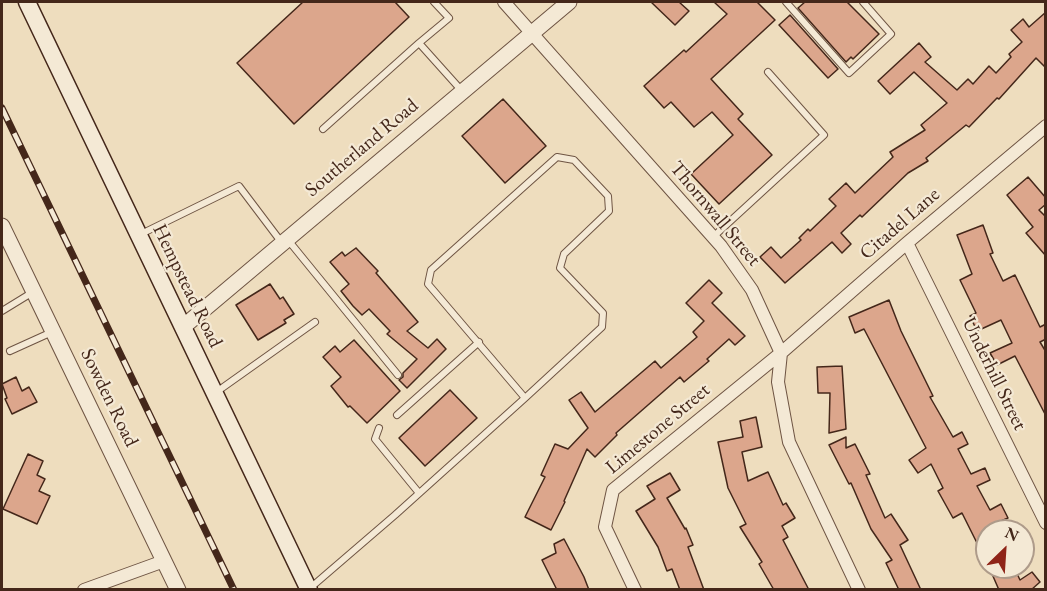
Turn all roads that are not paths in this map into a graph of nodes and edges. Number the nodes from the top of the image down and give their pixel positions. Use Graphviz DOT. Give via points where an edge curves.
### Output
graph roads {
  1 [pos="27,2"];
  2 [pos="434,2"];
  3 [pos="504,2"];
  4 [pos="569,2"];
  5 [pos="786,2"];
  6 [pos="863,2"];
  7 [pos="532,33"];
  8 [pos="418,43"];
  9 [pos="768,72"];
  10 [pos="462,92"];
  11 [pos="1046,126"];
  12 [pos="323,129"];
  13 [pos="2,226"];
  14 [pos="139,235"];
  15 [pos="713,237"];
  16 [pos="284,241"];
  17 [pos="908,243"];
  18 [pos="33,291"];
  19 [pos="2,311"];
  20 [pos="315,322"];
  21 [pos="183,327"];
  22 [pos="53,331"];
  23 [pos="478,342"];
  24 [pos="10,351"];
  25 [pos="781,353"];
  26 [pos="398,375"];
  27 [pos="215,393"];
  28 [pos="525,398"];
  29 [pos="397,415"];
  30 [pos="379,428"];
  31 [pos="419,493"];
  32 [pos="1046,523"];
  33 [pos="164,561"];
  34 [pos="84,590"];
  35 [pos="178,590"];
  36 [pos="309,590"];
  37 [pos="635,590"];
  38 [pos="859,590"];
  1 -- 14 [label="main road, Hempstead Road"];
  2 -- 8 [label="lane" via="449,18"];
  3 -- 7 [label="street, Thornwall Street"];
  4 -- 7 [label="street, Southerland Road"];
  5 -- 6 [label="lane" via="849,73 891,34"];
  7 -- 10 [label="street, Southerland Road"];
  7 -- 15 [label="street, Thornwall Street"];
  8 -- 10 [label="lane"];
  8 -- 12 [label="lane"];
  9 -- 15 [label="lane" via="824,135"];
  10 -- 16 [label="street, Southerland Road"];
  11 -- 17 [label="street, Citadel Lane"];
  13 -- 18 [label="street, Sowden Road"];
  14 -- 16 [label="lane" via="239,186"];
  14 -- 21 [label="main road, Hempstead Road"];
  15 -- 25 [label="street, Thornwall Street" via="752,290"];
  16 -- 21 [label="street, Southerland Road"];
  16 -- 26 [label="lane"];
  17 -- 25 [label="street, Citadel Lane"];
  17 -- 32 [label="street, Underhill Street"];
  18 -- 19 [label="lane"];
  18 -- 22 [label="street, Sowden Road"];
  20 -- 27 [label="lane"];
  21 -- 27 [label="main road, Hempstead Road"];
  22 -- 24 [label="lane"];
  22 -- 33 [label="street, Sowden Road"];
  23 -- 28 [label="lane"];
  23 -- 28 [label="lane" via="428,284 431,270 557,157 574,160 608,196 609,211 564,254 560,268 603,313 602,327"];
  23 -- 29 [label="lane"];
  25 -- 37 [label="street, Limestone Street" via="613,490 605,527"];
  25 -- 38 [label="street" via="778,382 789,442"];
  27 -- 36 [label="main road, Hempstead Road"];
  28 -- 31 [label="lane"];
  30 -- 31 [label="lane" via="375,439"];
  31 -- 36 [label="lane"];
  33 -- 34 [label="street"];
  33 -- 35 [label="street, Sowden Road"];
}
